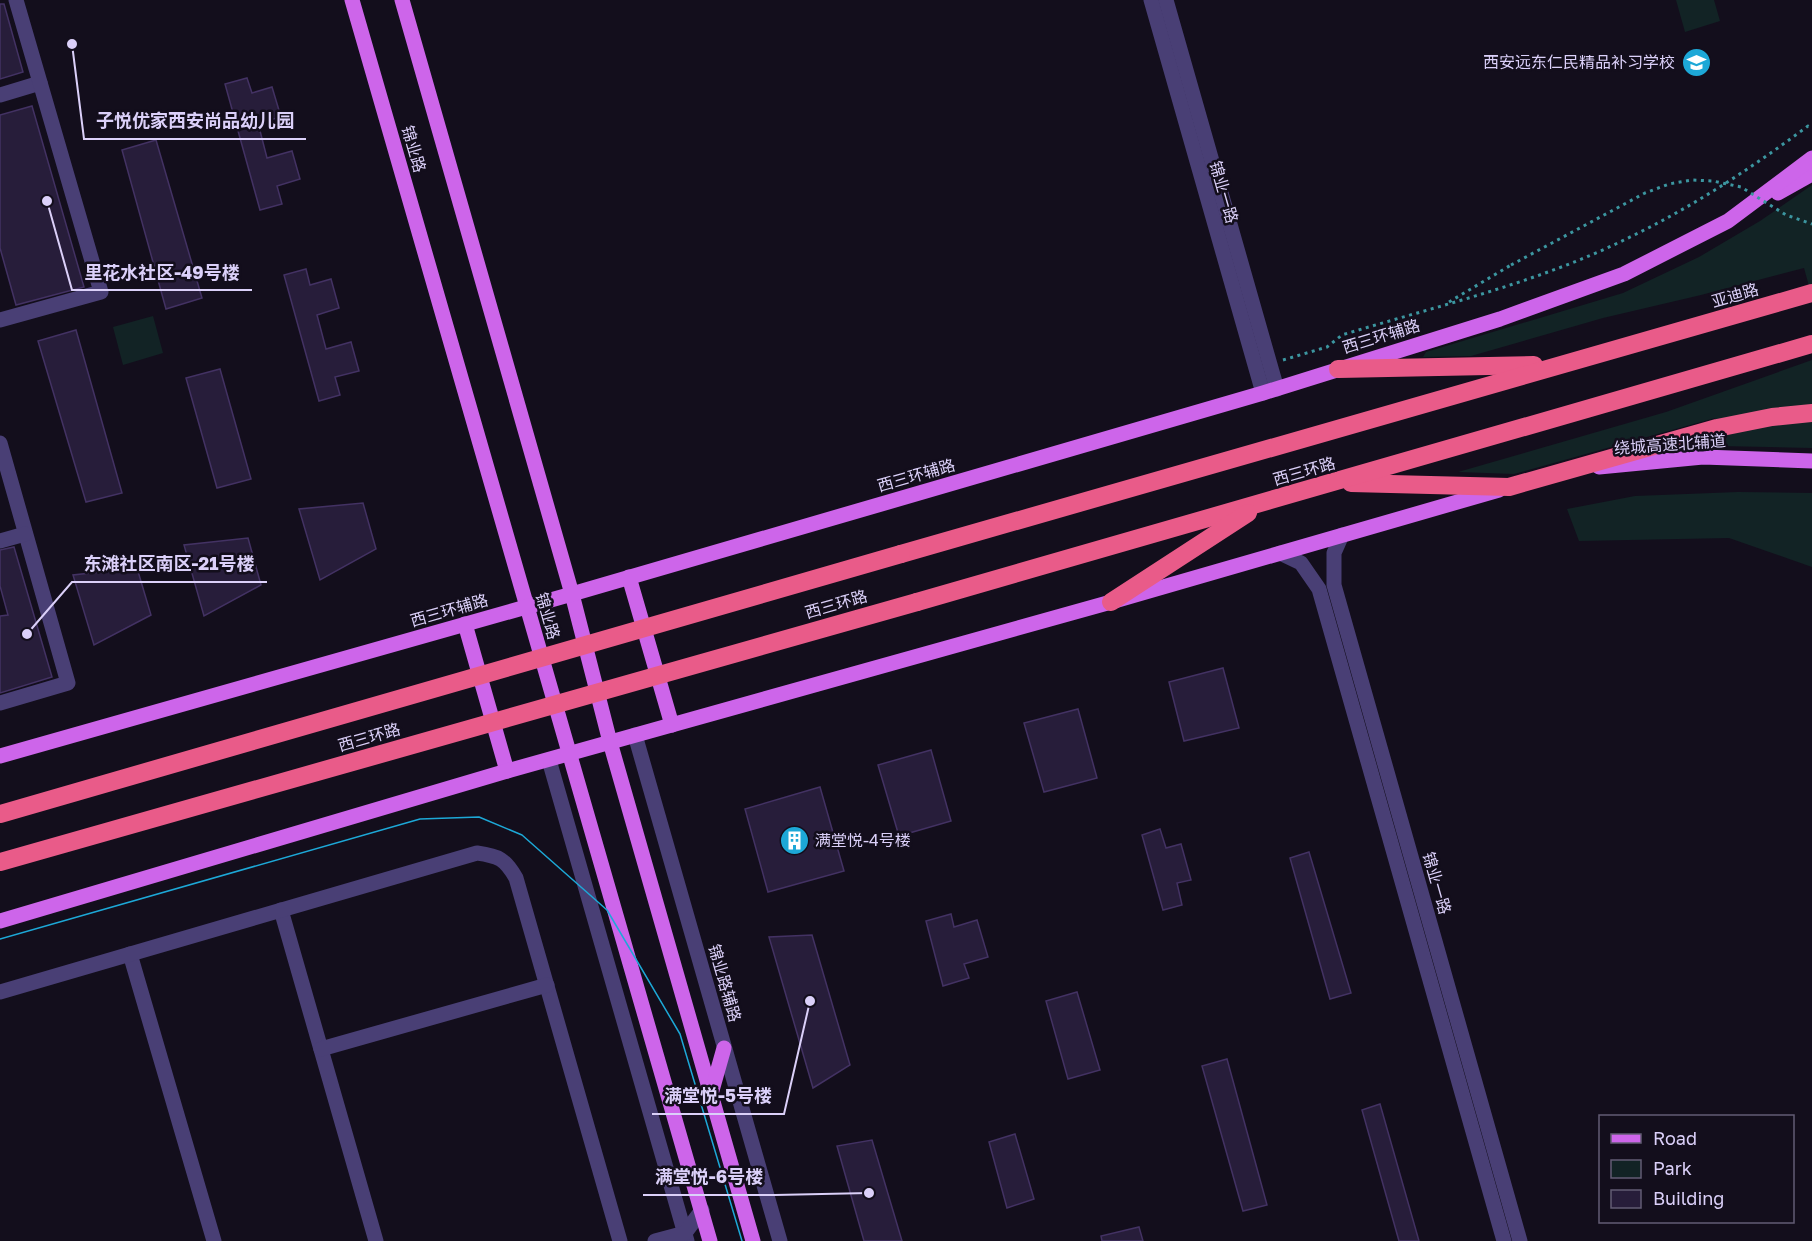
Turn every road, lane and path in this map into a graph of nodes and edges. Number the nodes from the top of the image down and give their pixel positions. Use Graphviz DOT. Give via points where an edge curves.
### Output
graph roads {
  1 [pos="16,0"];
  2 [pos="352,0"];
  3 [pos="402,0"];
  4 [pos="1150,0"];
  5 [pos="1166,0"];
  6 [pos="40,83"];
  7 [pos="0,94"];
  8 [pos="1812,128"];
  9 [pos="1812,158"];
  10 [pos="1812,174"];
  11 [pos="1728,221"];
  12 [pos="1812,224"];
  13 [pos="1812,293"];
  14 [pos="1444,304"];
  15 [pos="0,320"];
  16 [pos="1668,334"];
  17 [pos="1812,344"];
  18 [pos="1270,364"];
  19 [pos="1560,365"];
  20 [pos="1338,369"];
  21 [pos="1270,391"];
  22 [pos="1812,413"];
  23 [pos="0,442"];
  24 [pos="1812,461"];
  25 [pos="1567,470"];
  26 [pos="1331,483"];
  27 [pos="1509,487"];
  28 [pos="1263,503"];
  29 [pos="25,534"];
  30 [pos="1342,535"];
  31 [pos="0,541"];
  32 [pos="1280,553"];
  33 [pos="629,577"];
  34 [pos="572,594"];
  35 [pos="1111,602"];
  36 [pos="526,607"];
  37 [pos="465,624"];
  38 [pos="0,703"];
  39 [pos="672,724"];
  40 [pos="635,735"];
  41 [pos="610,742"];
  42 [pos="570,753"];
  43 [pos="0,756"];
  44 [pos="549,759"];
  45 [pos="507,771"];
  46 [pos="0,814"];
  47 [pos="0,862"];
  48 [pos="281,910"];
  49 [pos="0,921"];
  50 [pos="130,954"];
  51 [pos="547,985"];
  52 [pos="0,992"];
  53 [pos="724,1048"];
  54 [pos="321,1049"];
  55 [pos="711,1094"];
  56 [pos="702,1210"];
  57 [pos="686,1237"];
  58 [pos="214,1241"];
  59 [pos="376,1241"];
  60 [pos="620,1241"];
  61 [pos="655,1241"];
  62 [pos="710,1241"];
  63 [pos="753,1241"];
  64 [pos="780,1241"];
  65 [pos="1504,1241"];
  66 [pos="1520,1241"];
  1 -- 6 [label="street"];
  2 -- 36 [label="main road, 锦业路"];
  3 -- 34 [label="main road, 锦业路"];
  4 -- 21 [label="street, 锦业一路"];
  5 -- 18 [label="street, 锦业一路"];
  6 -- 7 [label="street"];
  6 -- 15 [label="street" via="101,292"];
  8 -- 14 [label="path" via="1808,126 1750,168 1625,240 1542,274"];
  9 -- 11 [label="main road, 西三环辅路"];
  10 -- 11 [label="main road"];
  11 -- 20 [label="main road, 西三环辅路" via="1624,274 1500,319"];
  12 -- 14 [label="path, bridge" via="1786,215 1741,187 1692,180 1669,184 1645,193"];
  13 -- 16 [label="highway, 亚迪路"];
  14 -- 18 [label="path" via="1342,335 1327,347"];
  16 -- 19 [label="highway, 西三环路"];
  17 -- 26 [label="highway, 西三环路"];
  18 -- 21 [label="street, 锦业一路"];
  19 -- 20 [label="highway"];
  19 -- 46 [label="highway, 西三环路, bridge"];
  20 -- 21 [label="main road, 西三环辅路"];
  21 -- 33 [label="main road, 西三环辅路"];
  22 -- 25 [label="highway" via="1717,428"];
  23 -- 29 [label="street"];
  24 -- 25 [label="main road, 绕城高速北辅道" via="1703,457"];
  25 -- 27 [label="highway"];
  26 -- 27 [label="highway"];
  26 -- 28 [label="highway, 西三环路"];
  27 -- 30 [label="main road"];
  28 -- 35 [label="highway"];
  28 -- 47 [label="highway, 西三环路, bridge"];
  29 -- 31 [label="street"];
  29 -- 38 [label="street" via="68,683"];
  30 -- 32 [label="main road"];
  30 -- 66 [label="street, 锦业一路" via="1334,553 1334,585"];
  32 -- 35 [label="main road"];
  32 -- 65 [label="street, 锦业一路" via="1300,563 1319,589"];
  33 -- 34 [label="main road, 西三环辅路"];
  33 -- 39 [label="main road"];
  34 -- 36 [label="main road, 西三环辅路"];
  34 -- 41 [label="main road, 锦业路"];
  35 -- 39 [label="main road"];
  36 -- 37 [label="main road, 西三环辅路"];
  36 -- 42 [label="main road, 锦业路"];
  37 -- 43 [label="main road, 西三环辅路"];
  37 -- 45 [label="main road"];
  39 -- 40 [label="main road"];
  40 -- 41 [label="main road"];
  40 -- 53 [label="street, 锦业路辅路"];
  41 -- 42 [label="main road"];
  41 -- 55 [label="main road, 锦业路"];
  42 -- 44 [label="main road"];
  42 -- 56 [label="main road, 锦业路"];
  44 -- 45 [label="main road"];
  44 -- 57 [label="street"];
  45 -- 49 [label="main road"];
  48 -- 50 [label="street"];
  48 -- 51 [label="street" via="477,853 491,855 508,864 516,878"];
  48 -- 54 [label="street"];
  50 -- 52 [label="street"];
  50 -- 58 [label="street"];
  51 -- 54 [label="street"];
  51 -- 60 [label="street"];
  53 -- 55 [label="main road"];
  53 -- 64 [label="street, 锦业路辅路"];
  54 -- 59 [label="street"];
  55 -- 63 [label="main road, 锦业路"];
  56 -- 57 [label="street"];
  56 -- 62 [label="main road, 锦业路"];
  57 -- 61 [label="street"];
}
